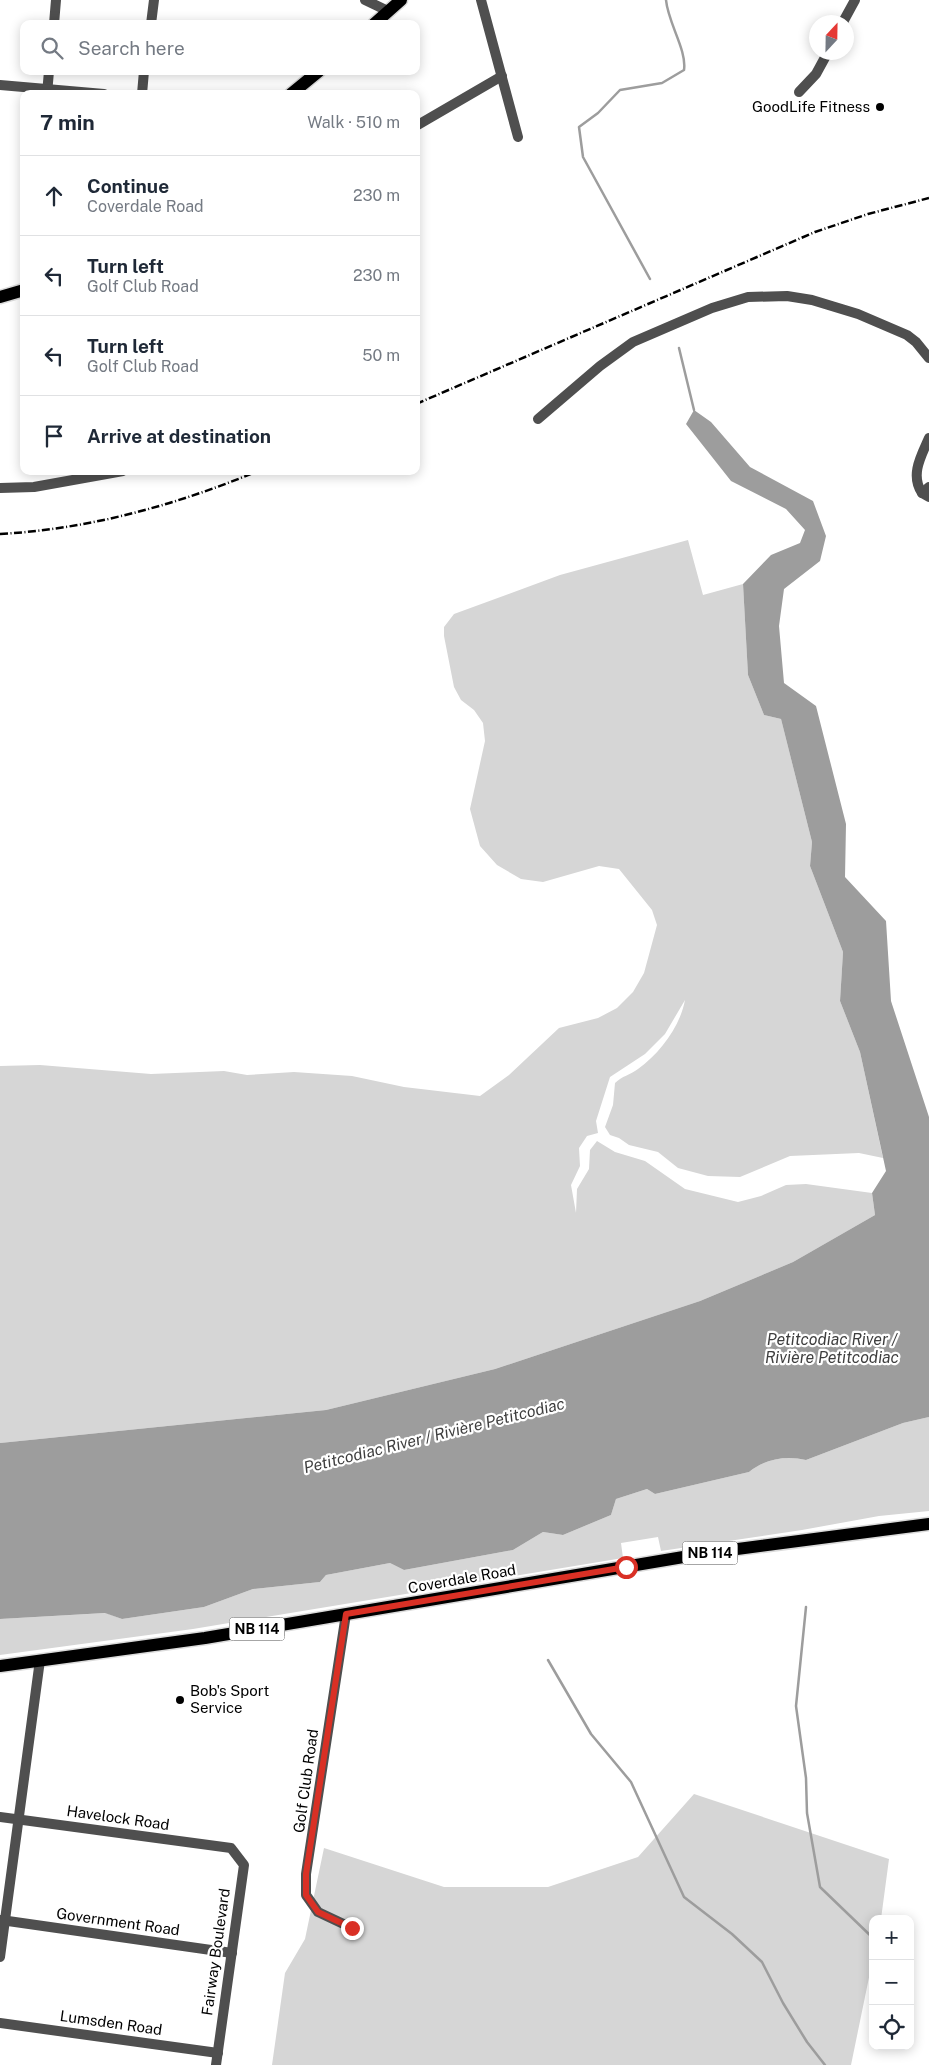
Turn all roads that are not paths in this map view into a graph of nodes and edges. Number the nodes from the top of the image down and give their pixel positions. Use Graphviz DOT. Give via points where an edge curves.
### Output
graph roads {
  1 [pos="56,0"];
  2 [pos="154,0"];
  3 [pos="365,0"];
  4 [pos="401,0"];
  5 [pos="482,0"];
  6 [pos="855,0"];
  7 [pos="388,11"];
  8 [pos="848,15"];
  9 [pos="54,20"];
  10 [pos="151,20"];
  11 [pos="378,20"];
  12 [pos="824,60"];
  13 [pos="49,75"];
  14 [pos="144,75"];
  15 [pos="314,75"];
  16 [pos="502,76"];
  17 [pos="0,85"];
  18 [pos="39,90"];
  19 [pos="47,90"];
  20 [pos="142,90"];
  21 [pos="296,90"];
  22 [pos="799,92"];
  23 [pos="420,124"];
  24 [pos="518,137"];
  25 [pos="20,291"];
  26 [pos="0,297"];
  27 [pos="929,358"];
  28 [pos="538,419"];
  29 [pos="929,438"];
  30 [pos="102,475"];
  31 [pos="0,488"];
  32 [pos="927,492"];
  33 [pos="926,1524"];
  34 [pos="346,1614"];
  35 [pos="40,1660"];
  36 [pos="0,1666"];
  37 [pos="0,1817"];
  38 [pos="18,1820"];
  39 [pos="231,1848"];
  40 [pos="3,1920"];
  41 [pos="352,1928"];
  42 [pos="232,1953"];
  43 [pos="0,1957"];
  44 [pos="0,2023"];
  45 [pos="218,2053"];
  46 [pos="216,2065"];
  1 -- 9 [label="street"];
  2 -- 10 [label="street"];
  3 -- 7 [label="street"];
  4 -- 7 [label="main road"];
  5 -- 16 [label="street"];
  6 -- 8 [label="street"];
  7 -- 11 [label="main road"];
  12 -- 22 [label="street"];
  13 -- 19 [label="street"];
  14 -- 20 [label="street"];
  15 -- 21 [label="main road"];
  16 -- 23 [label="street"];
  16 -- 24 [label="street"];
  17 -- 18 [label="street"];
  25 -- 26 [label="main road"];
  27 -- 28 [label="street" via="907,335 834,306 787,296 748,297 712,308 633,342"];
  29 -- 32 [label="street" via="916,475 916,484"];
  30 -- 31 [label="street" via="34,487"];
  33 -- 34 [label="main road, Coverdale Road / NB 114" via="726,1550"];
  34 -- 35 [label="main road, Coverdale Road / NB 114" via="205,1638"];
  34 -- 41 [label="street, Golf Club Road" via="306,1874 306,1895 318,1912"];
  35 -- 36 [label="main road, Coverdale Road / NB 114"];
  35 -- 38 [label="street"];
  37 -- 38 [label="street, Havelock Road"];
  38 -- 39 [label="street, Havelock Road"];
  38 -- 40 [label="street"];
  39 -- 42 [label="street, Fairway Boulevard" via="244,1865"];
  40 -- 42 [label="street, Government Road"];
  40 -- 43 [label="street"];
  42 -- 45 [label="street, Fairway Boulevard"];
  44 -- 45 [label="street, Lumsden Road"];
  45 -- 46 [label="street, Fairway Boulevard"];
}
